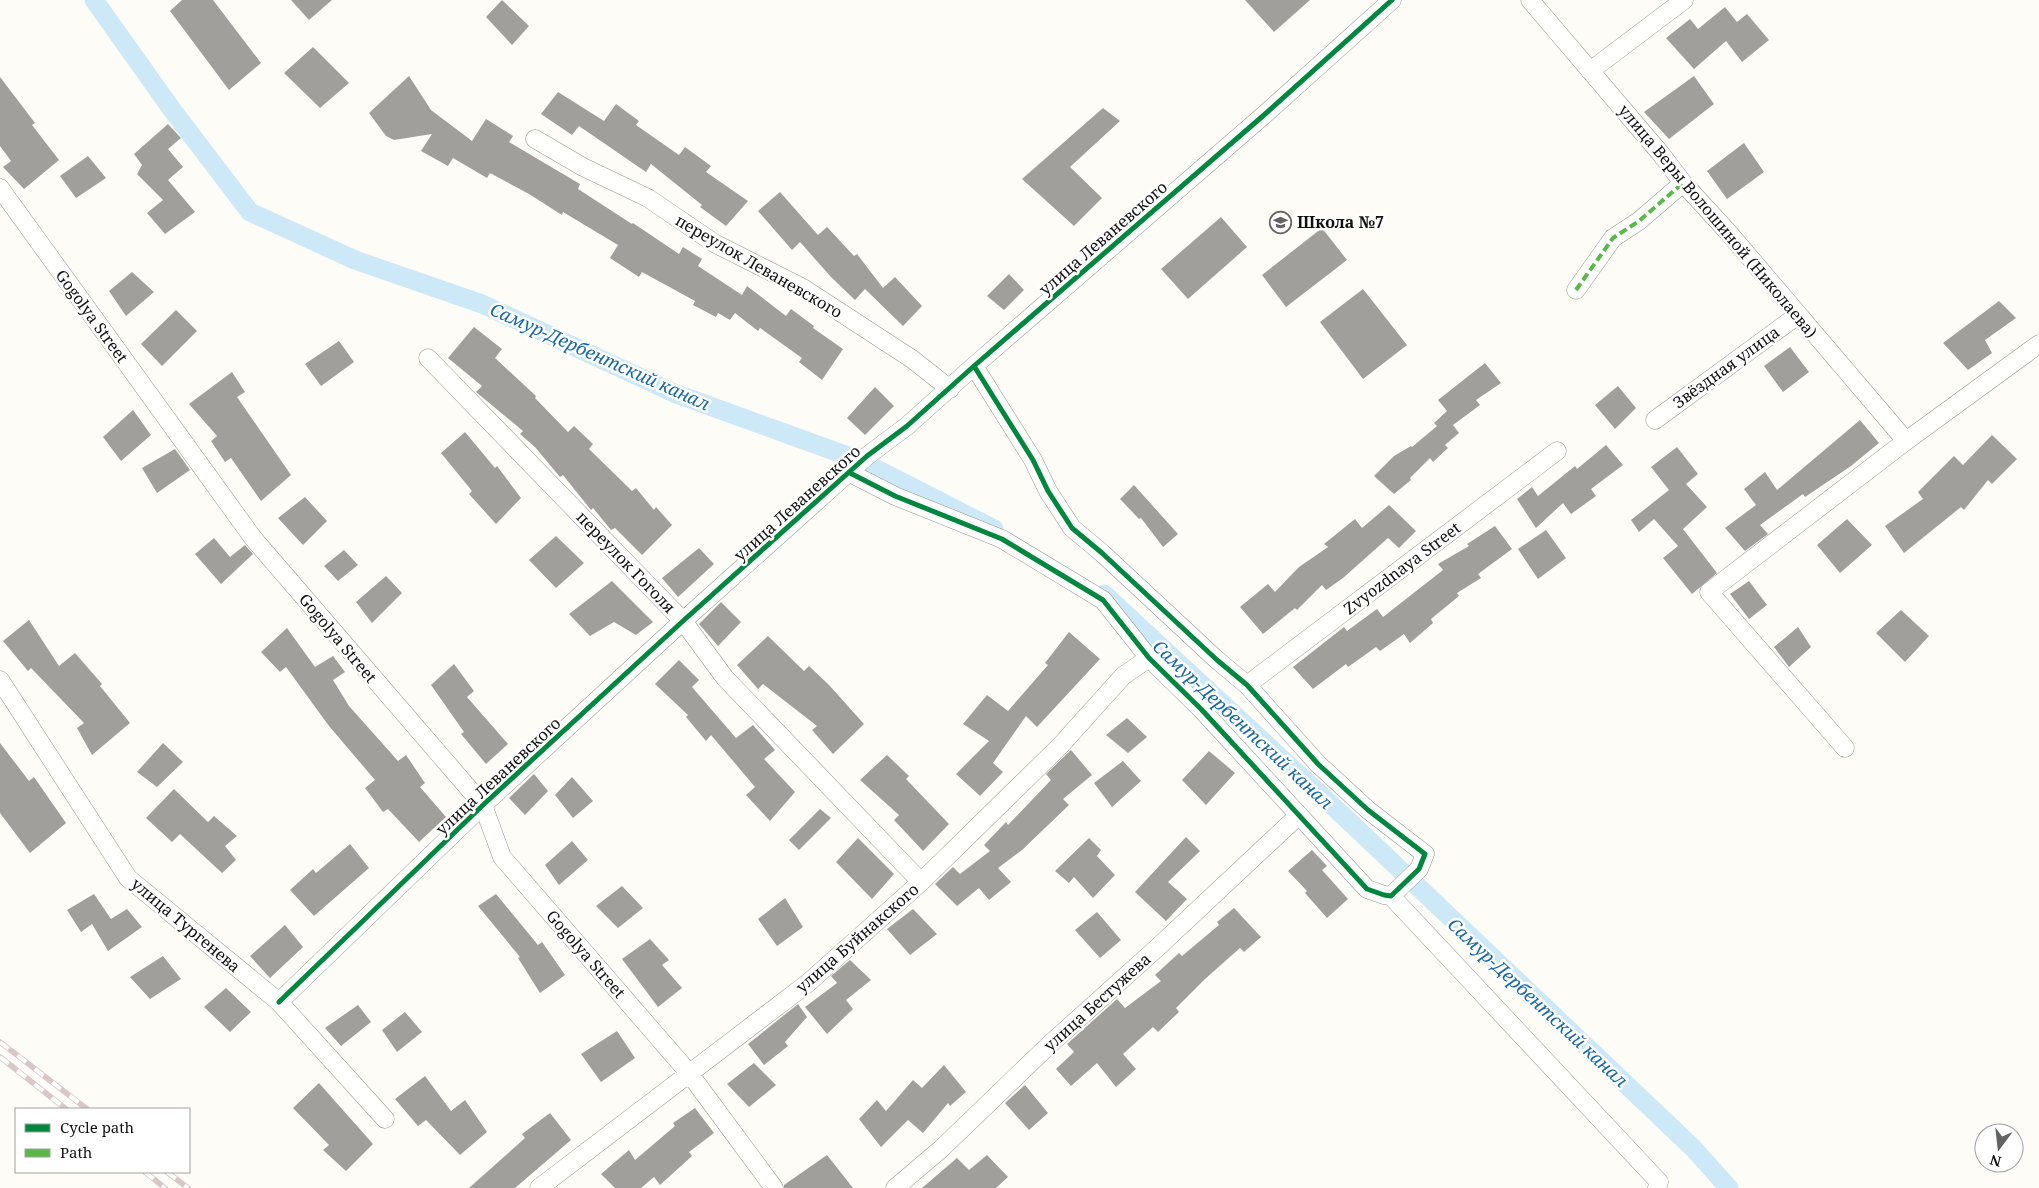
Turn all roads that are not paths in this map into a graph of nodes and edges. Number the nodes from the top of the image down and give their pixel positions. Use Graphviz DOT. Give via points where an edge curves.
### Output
graph roads {
  1 [pos="1392,0"];
  2 [pos="1530,0"];
  3 [pos="1684,0"];
  4 [pos="1590,71"];
  5 [pos="535,140"];
  6 [pos="1683,183"];
  7 [pos="0,188"];
  8 [pos="1576,290"];
  9 [pos="1798,314"];
  10 [pos="2039,344"];
  11 [pos="428,358"];
  12 [pos="974,366"];
  13 [pos="950,389"];
  14 [pos="1655,420"];
  15 [pos="1906,441"];
  16 [pos="1557,451"];
  17 [pos="858,465"];
  18 [pos="683,622"];
  19 [pos="1149,658"];
  20 [pos="0,680"];
  21 [pos="1247,685"];
  22 [pos="1845,748"];
  23 [pos="483,805"];
  24 [pos="1299,816"];
  25 [pos="921,882"];
  26 [pos="1394,892"];
  27 [pos="279,1002"];
  28 [pos="689,1073"];
  29 [pos="385,1120"];
  30 [pos="1660,1186"];
  31 [pos="539,1188"];
  32 [pos="774,1188"];
  33 [pos="895,1188"];
  1 -- 12 [label="street, улица Леваневского"];
  2 -- 4 [label="street, улица Веры Волошиной (Николаева)"];
  3 -- 4 [label="street"];
  4 -- 6 [label="street, улица Веры Волошиной (Николаева)"];
  5 -- 13 [label="street, переулок Леваневского" via="648,198 714,242 803,288 912,359"];
  6 -- 8 [label="street" via="1639,221 1613,238"];
  6 -- 9 [label="street, улица Веры Волошиной (Николаева)"];
  7 -- 23 [label="street, Gogolya Street" via="253,538"];
  9 -- 14 [label="street, Звёздная улица"];
  9 -- 15 [label="street, улица Веры Волошиной (Николаева)"];
  10 -- 15 [label="street"];
  11 -- 18 [label="street, переулок Гоголя"];
  12 -- 13 [label="street, улица Леваневского"];
  12 -- 21 [label="street" via="1072,528"];
  13 -- 17 [label="street, улица Леваневского"];
  15 -- 22 [label="street" via="1709,592"];
  16 -- 21 [label="street, Zvyozdnaya Street"];
  17 -- 18 [label="street, улица Леваневского"];
  17 -- 19 [label="street" via="895,496 1002,539 1103,600"];
  18 -- 23 [label="street, улица Леваневского"];
  18 -- 25 [label="street, переулок Гоголя" via="725,678"];
  19 -- 24 [label="street" via="1201,709"];
  19 -- 25 [label="street, улица Буйнакского" via="1123,676 1060,746"];
  20 -- 27 [label="street, улица Тургенева" via="128,878"];
  21 -- 26 [label="street" via="1318,764 1368,810 1425,854 1419,869"];
  23 -- 27 [label="street, улица Леваневского"];
  23 -- 28 [label="street, Gogolya Street" via="502,857"];
  24 -- 26 [label="street" via="1367,889 1384,895"];
  24 -- 33 [label="street, улица Бестужева"];
  25 -- 28 [label="street, улица Буйнакского" via="808,983"];
  26 -- 30 [label="street"];
  27 -- 29 [label="street, улица Тургенева"];
  28 -- 31 [label="street, улица Буйнакского"];
  28 -- 32 [label="street, Gogolya Street"];
}
